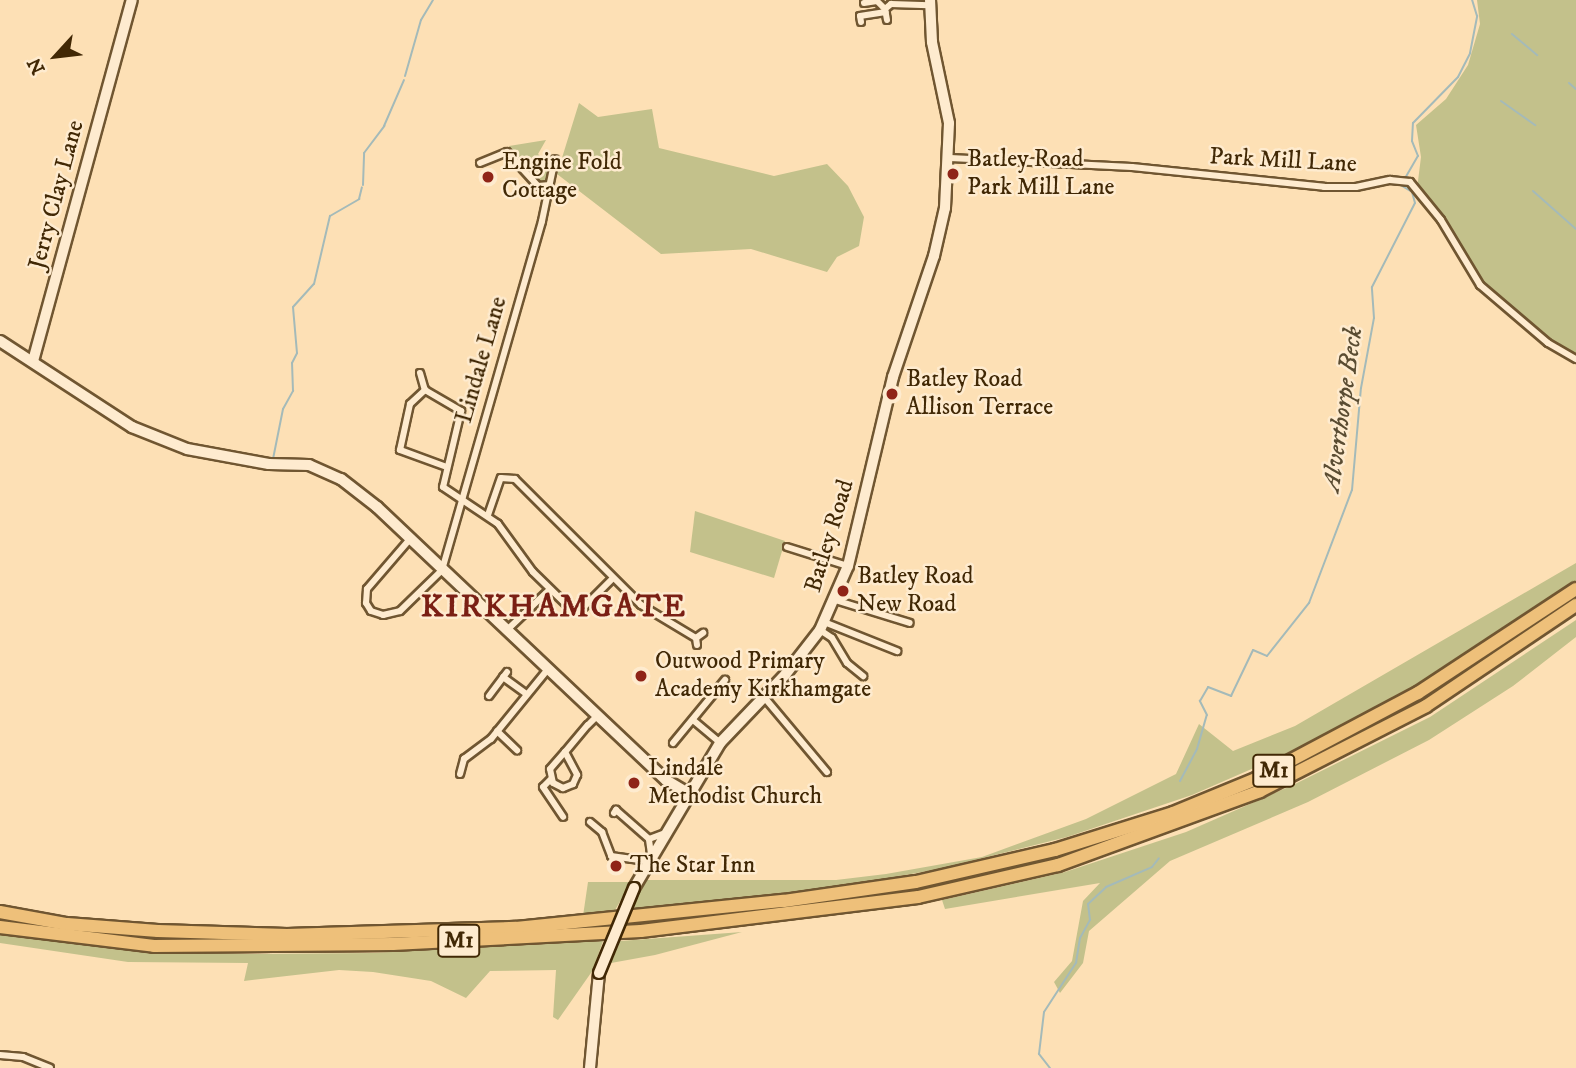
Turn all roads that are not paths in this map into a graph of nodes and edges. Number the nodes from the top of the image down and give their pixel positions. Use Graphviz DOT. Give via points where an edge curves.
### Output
graph roads {
  1 [pos="132,0"];
  2 [pos="877,1"];
  3 [pos="864,3"];
  4 [pos="930,3"];
  5 [pos="885,14"];
  6 [pos="861,22"];
  7 [pos="950,158"];
  8 [pos="555,159"];
  9 [pos="480,163"];
  10 [pos="550,185"];
  11 [pos="0,341"];
  12 [pos="1576,359"];
  13 [pos="33,361"];
  14 [pos="420,373"];
  15 [pos="425,390"];
  16 [pos="444,466"];
  17 [pos="463,500"];
  18 [pos="488,515"];
  19 [pos="410,538"];
  20 [pos="787,547"];
  21 [pos="848,566"];
  22 [pos="442,570"];
  23 [pos="613,578"];
  24 [pos="550,589"];
  25 [pos="1576,589"];
  26 [pos="835,600"];
  27 [pos="1576,605"];
  28 [pos="910,623"];
  29 [pos="822,626"];
  30 [pos="507,630"];
  31 [pos="703,633"];
  32 [pos="897,650"];
  33 [pos="548,669"];
  34 [pos="861,671"];
  35 [pos="725,681"];
  36 [pos="525,693"];
  37 [pos="489,696"];
  38 [pos="764,697"];
  39 [pos="598,715"];
  40 [pos="693,720"];
  41 [pos="497,731"];
  42 [pos="673,743"];
  43 [pos="720,743"];
  44 [pos="516,751"];
  45 [pos="565,752"];
  46 [pos="827,772"];
  47 [pos="460,775"];
  48 [pos="551,779"];
  49 [pos="688,793"];
  50 [pos="614,813"];
  51 [pos="563,817"];
  52 [pos="590,822"];
  53 [pos="663,834"];
  54 [pos="649,839"];
  55 [pos="649,858"];
  56 [pos="0,912"];
  57 [pos="0,927"];
  58 [pos="0,1055"];
  59 [pos="50,1068"];
  60 [pos="590,1068"];
  1 -- 13 [label="street, Jerry Clay Lane"];
  2 -- 3 [label="street"];
  2 -- 5 [label="street"];
  4 -- 5 [label="street" via="891,4"];
  4 -- 7 [label="street, Batley Road"];
  5 -- 6 [label="street" via="860,16"];
  7 -- 12 [label="street, Park Mill Lane" via="1132,167 1324,187 1410,182 1441,220 1480,285 1548,343"];
  7 -- 21 [label="street, Batley Road" via="934,256 893,377"];
  8 -- 10 [label="street, Lindale Lane"];
  9 -- 10 [label="street" via="508,152 538,186"];
  10 -- 17 [label="street, Lindale Lane"];
  11 -- 13 [label="street"];
  13 -- 19 [label="street" via="116,420 187,449 325,470 355,488"];
  14 -- 15 [label="street"];
  15 -- 16 [label="street" via="461,411"];
  15 -- 16 [label="street" via="410,404 400,450"];
  16 -- 17 [label="street" via="443,487"];
  17 -- 18 [label="street"];
  17 -- 22 [label="street, Lindale Lane"];
  18 -- 23 [label="street" via="501,478 515,479"];
  18 -- 24 [label="street"];
  19 -- 22 [label="street"];
  19 -- 22 [label="street" via="367,589 368,609 383,615 400,611"];
  20 -- 21 [label="street"];
  21 -- 26 [label="street, Batley Road"];
  22 -- 30 [label="street"];
  23 -- 24 [label="street" via="579,611"];
  23 -- 31 [label="street" via="641,605 697,641"];
  24 -- 30 [label="street"];
  25 -- 56 [label="highway, M1" via="1418,694 1256,779 1173,813 1055,850 916,882 784,901 516,928 287,934 158,931 67,924"];
  26 -- 28 [label="street"];
  26 -- 29 [label="street, Batley Road"];
  27 -- 57 [label="highway, M1" via="1426,706 1260,791 1059,864 918,897 641,931 393,944 154,946"];
  29 -- 32 [label="street"];
  29 -- 34 [label="street" via="842,648 847,663"];
  29 -- 38 [label="street, Batley Road"];
  30 -- 33 [label="street"];
  33 -- 36 [label="street"];
  33 -- 39 [label="street"];
  35 -- 40 [label="street"];
  36 -- 37 [label="street" via="505,675"];
  36 -- 41 [label="street"];
  38 -- 43 [label="street, Batley Road"];
  38 -- 46 [label="street"];
  39 -- 45 [label="street"];
  39 -- 49 [label="street" via="666,780"];
  40 -- 42 [label="street"];
  40 -- 43 [label="street"];
  41 -- 44 [label="street"];
  41 -- 47 [label="street" via="464,760"];
  43 -- 49 [label="street, Batley Road"];
  45 -- 48 [label="street" via="550,769"];
  45 -- 48 [label="street" via="576,770 576,780 563,788"];
  48 -- 51 [label="street" via="543,787"];
  49 -- 53 [label="street, Batley Road"];
  50 -- 54 [label="street" via="616,810"];
  52 -- 55 [label="street" via="602,832 611,856"];
  53 -- 54 [label="street"];
  53 -- 55 [label="street, Batley Road"];
  54 -- 55 [label="street"];
  55 -- 60 [label="street, Batley Road, bridge" via="599,973"];
  58 -- 59 [label="street" via="23,1057"];
}
